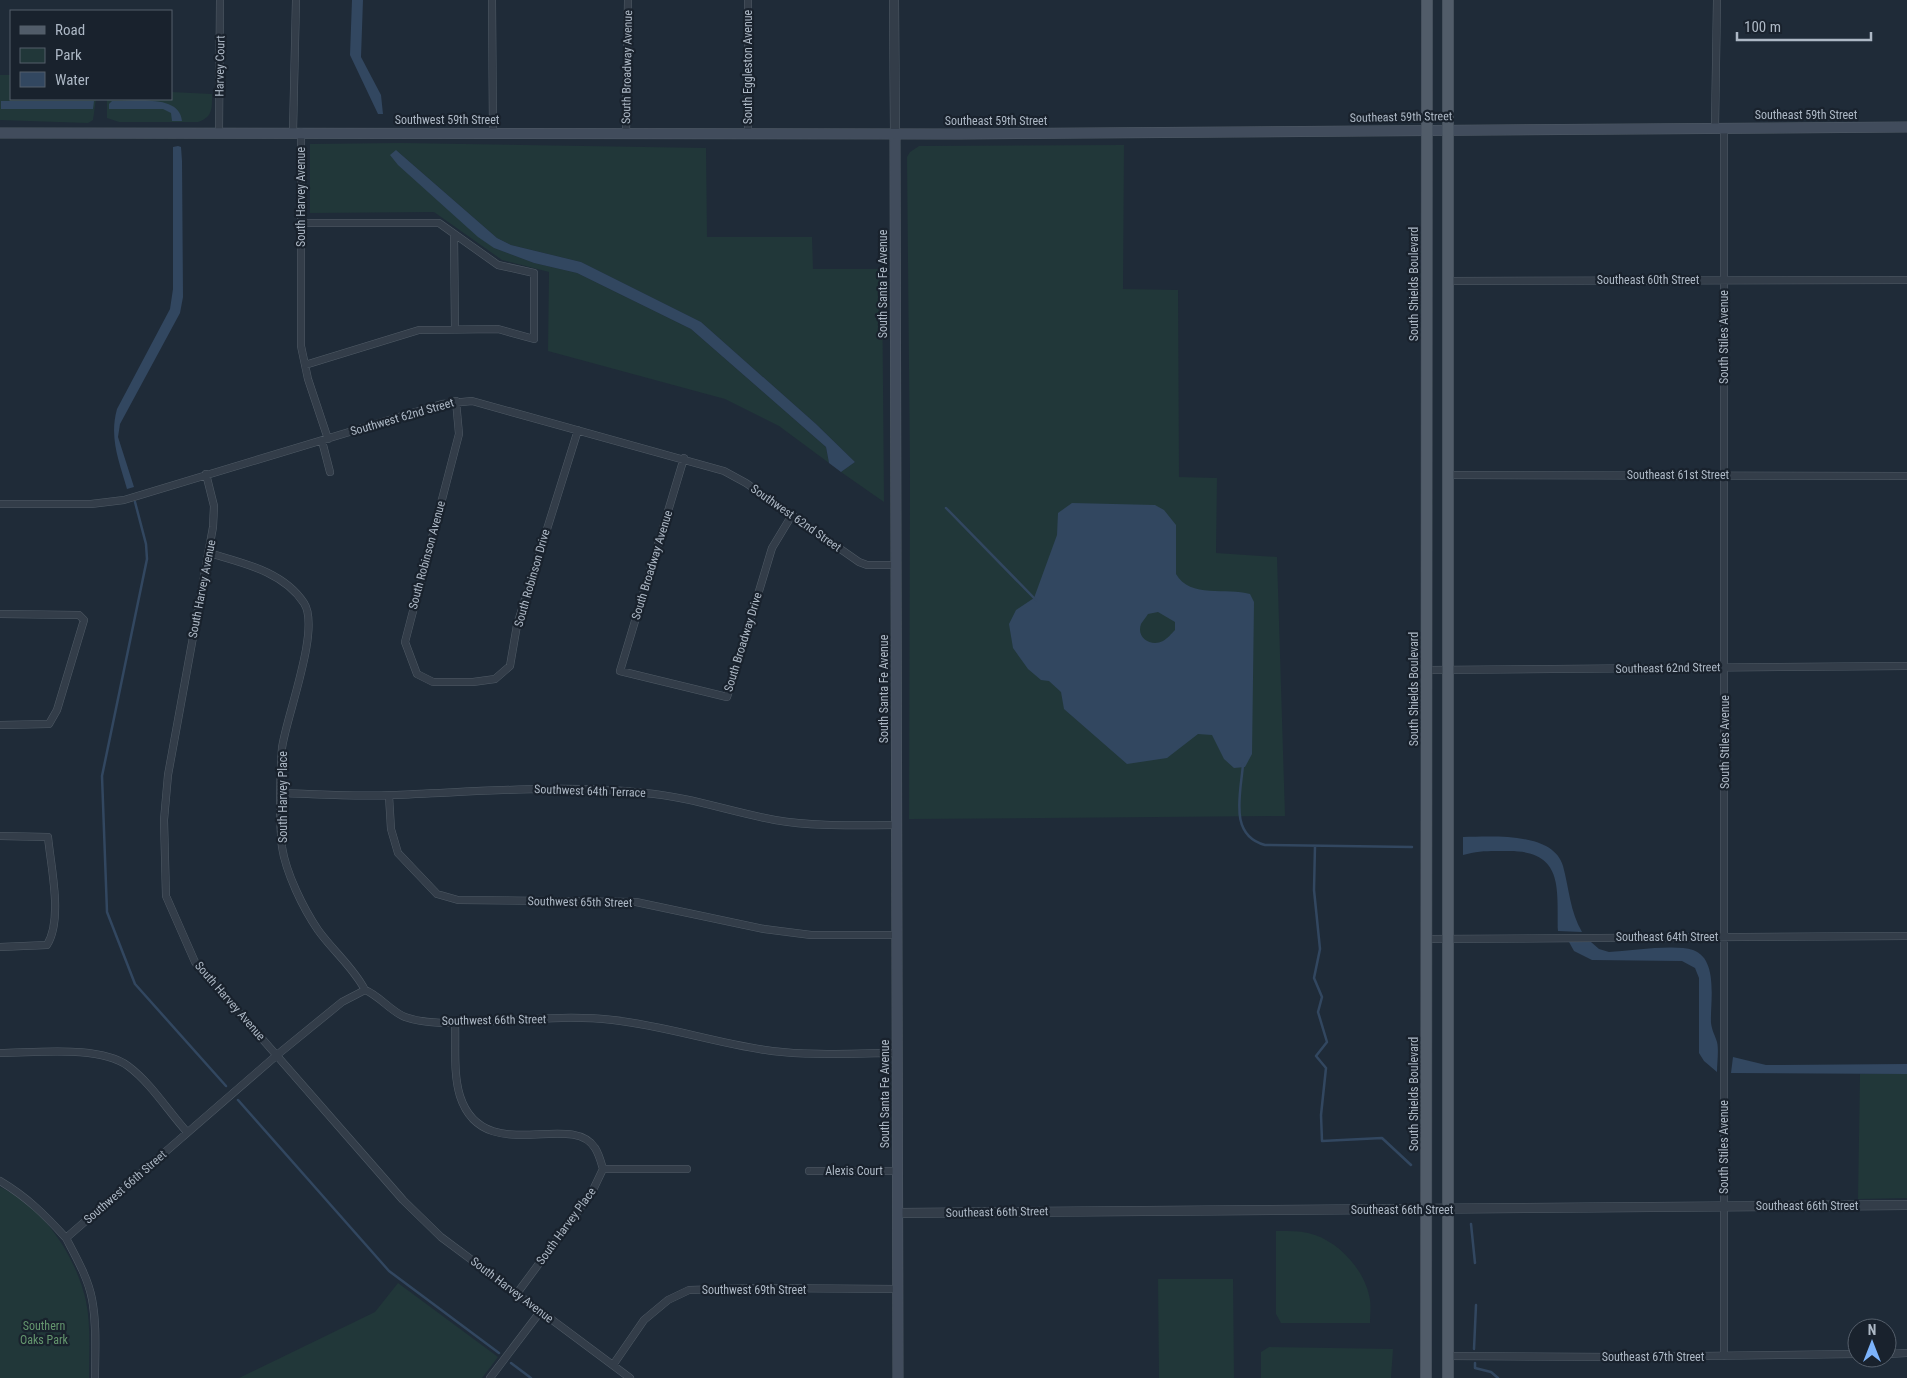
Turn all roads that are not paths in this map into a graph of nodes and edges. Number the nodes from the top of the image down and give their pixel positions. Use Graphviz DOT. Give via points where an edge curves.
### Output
graph roads {
  1 [pos="220,0"];
  2 [pos="296,0"];
  3 [pos="492,0"];
  4 [pos="628,0"];
  5 [pos="748,0"];
  6 [pos="894,0"];
  7 [pos="1428,0"];
  8 [pos="1448,0"];
  9 [pos="1717,0"];
  10 [pos="1907,127"];
  11 [pos="1720,128"];
  12 [pos="1448,129"];
  13 [pos="1428,130"];
  14 [pos="219,132"];
  15 [pos="297,132"];
  16 [pos="493,132"];
  17 [pos="0,133"];
  18 [pos="626,134"];
  19 [pos="748,134"];
  20 [pos="895,134"];
  21 [pos="301,223"];
  22 [pos="454,234"];
  23 [pos="1723,280"];
  24 [pos="1907,280"];
  25 [pos="1449,281"];
  26 [pos="455,329"];
  27 [pos="305,365"];
  28 [pos="456,401"];
  29 [pos="1428,402"];
  30 [pos="1449,402"];
  31 [pos="578,430"];
  32 [pos="325,440"];
  33 [pos="684,458"];
  34 [pos="330,472"];
  35 [pos="206,474"];
  36 [pos="1449,475"];
  37 [pos="1724,475"];
  38 [pos="1907,476"];
  39 [pos="0,504"];
  40 [pos="792,515"];
  41 [pos="209,554"];
  42 [pos="896,565"];
  43 [pos="0,614"];
  44 [pos="1907,666"];
  45 [pos="1725,667"];
  46 [pos="1428,670"];
  47 [pos="1448,670"];
  48 [pos="620,671"];
  49 [pos="450,682"];
  50 [pos="0,726"];
  51 [pos="281,793"];
  52 [pos="389,796"];
  53 [pos="896,825"];
  54 [pos="0,836"];
  55 [pos="897,935"];
  56 [pos="1907,936"];
  57 [pos="1724,937"];
  58 [pos="1428,939"];
  59 [pos="1449,939"];
  60 [pos="0,946"];
  61 [pos="365,990"];
  62 [pos="456,1023"];
  63 [pos="0,1053"];
  64 [pos="897,1053"];
  65 [pos="277,1054"];
  66 [pos="187,1132"];
  67 [pos="603,1169"];
  68 [pos="687,1169"];
  69 [pos="809,1171"];
  70 [pos="898,1171"];
  71 [pos="0,1181"];
  72 [pos="1907,1205"];
  73 [pos="1723,1207"];
  74 [pos="1426,1210"];
  75 [pos="1449,1210"];
  76 [pos="898,1212"];
  77 [pos="66,1238"];
  78 [pos="898,1289"];
  79 [pos="518,1292"];
  80 [pos="540,1312"];
  81 [pos="1847,1354"];
  82 [pos="1448,1356"];
  83 [pos="1724,1356"];
  84 [pos="613,1365"];
  85 [pos="95,1378"];
  86 [pos="490,1378"];
  87 [pos="630,1378"];
  88 [pos="898,1378"];
  89 [pos="1426,1378"];
  90 [pos="1448,1378"];
  1 -- 14 [label="street, Harvey Court"];
  2 -- 15 [label="street, South Harvey Avenue"];
  3 -- 16 [label="street"];
  4 -- 18 [label="street, South Broadway Avenue"];
  5 -- 19 [label="street, South Eggleston Avenue"];
  6 -- 20 [label="street, South Santa Fe Avenue"];
  7 -- 13 [label="main road, South Shields Boulevard"];
  8 -- 12 [label="main road"];
  9 -- 11 [label="street, South Stiles Avenue"];
  10 -- 11 [label="main road, Southeast 59th Street"];
  11 -- 12 [label="main road, Southeast 59th Street"];
  11 -- 23 [label="street, South Stiles Avenue"];
  12 -- 13 [label="main road, Southeast 59th Street"];
  12 -- 25 [label="main road"];
  13 -- 20 [label="main road, Southeast 59th Street"];
  13 -- 29 [label="main road, South Shields Boulevard"];
  14 -- 15 [label="main road, Southwest 59th Street"];
  14 -- 17 [label="main road, Southwest 59th Street"];
  15 -- 16 [label="main road, Southwest 59th Street"];
  15 -- 21 [label="street, South Harvey Avenue"];
  16 -- 18 [label="main road, Southwest 59th Street"];
  18 -- 19 [label="main road, Southwest 59th Street"];
  19 -- 20 [label="main road, Southwest 59th Street"];
  20 -- 42 [label="main road, South Santa Fe Avenue"];
  21 -- 22 [label="street" via="439,223"];
  21 -- 27 [label="street, South Harvey Avenue" via="301,346"];
  22 -- 26 [label="street"];
  22 -- 26 [label="street" via="498,265 534,273 534,339 498,328"];
  23 -- 24 [label="street, Southeast 60th Street"];
  23 -- 25 [label="street, Southeast 60th Street"];
  23 -- 37 [label="street, South Stiles Avenue"];
  25 -- 30 [label="main road"];
  26 -- 27 [label="street" via="419,330"];
  27 -- 32 [label="street, South Harvey Avenue"];
  28 -- 31 [label="street, Southwest 62nd Street" via="482,403"];
  28 -- 32 [label="street, Southwest 62nd Street"];
  28 -- 49 [label="street, South Robinson Avenue" via="459,434 405,642 417,674 432,682"];
  29 -- 30 [label="main road"];
  29 -- 46 [label="main road, South Shields Boulevard"];
  30 -- 36 [label="main road"];
  31 -- 33 [label="street, Southwest 62nd Street"];
  31 -- 49 [label="street, South Robinson Drive" via="519,617 510,666 495,679"];
  32 -- 34 [label="street, South Harvey Avenue"];
  32 -- 35 [label="street, Southwest 62nd Street"];
  33 -- 40 [label="street, Southwest 62nd Street" via="736,476"];
  33 -- 48 [label="street, South Broadway Avenue"];
  35 -- 39 [label="street, Southwest 62nd Street" via="108,503"];
  35 -- 41 [label="street, South Harvey Avenue" via="214,506"];
  36 -- 37 [label="street, Southeast 61st Street"];
  36 -- 47 [label="main road"];
  37 -- 38 [label="street, Southeast 61st Street"];
  37 -- 45 [label="street, South Stiles Avenue"];
  40 -- 42 [label="street, Southwest 62nd Street" via="859,562"];
  40 -- 48 [label="street, South Broadway Drive" via="772,548 727,697"];
  41 -- 51 [label="street, South Harvey Place" via="258,568 285,583 305,604 308,626 301,672 282,747"];
  41 -- 65 [label="street, South Harvey Avenue" via="168,775 164,820 166,896 195,962"];
  42 -- 53 [label="main road, South Santa Fe Avenue"];
  43 -- 50 [label="street" via="79,615 84,620 58,710 49,724"];
  44 -- 45 [label="street, Southeast 62nd Street"];
  45 -- 47 [label="street, Southeast 62nd Street"];
  45 -- 57 [label="street, South Stiles Avenue"];
  46 -- 47 [label="street, Southeast 62nd Street"];
  46 -- 58 [label="main road, South Shields Boulevard"];
  47 -- 59 [label="main road"];
  51 -- 52 [label="street, Southwest 64th Terrace"];
  51 -- 61 [label="street, South Harvey Place" via="282,848 299,897 319,931 356,974"];
  52 -- 53 [label="street, Southwest 64th Terrace" via="504,788 582,788 694,800 774,820 812,825"];
  52 -- 55 [label="street, Southwest 65th Street" via="391,829 398,853 437,894 458,900 636,902 764,929 811,935"];
  53 -- 55 [label="main road, South Santa Fe Avenue"];
  54 -- 60 [label="street" via="48,837 55,919 53,935 47,945"];
  55 -- 64 [label="main road, South Santa Fe Avenue"];
  56 -- 57 [label="street, Southeast 64th Street"];
  57 -- 59 [label="street, Southeast 64th Street"];
  57 -- 73 [label="street, South Stiles Avenue"];
  58 -- 59 [label="street, Southeast 64th Street"];
  58 -- 74 [label="main road, South Shields Boulevard"];
  59 -- 75 [label="main road"];
  61 -- 62 [label="street, Southwest 66th Street" via="404,1017"];
  61 -- 65 [label="street, Southwest 66th Street" via="342,1002"];
  62 -- 64 [label="street, Southwest 66th Street" via="611,1020 771,1050"];
  62 -- 67 [label="street" via="456,1075 460,1095 478,1122 492,1132 510,1135 571,1134 582,1137 595,1146"];
  63 -- 66 [label="street" via="89,1053 116,1059 138,1075"];
  64 -- 70 [label="main road, South Santa Fe Avenue"];
  65 -- 66 [label="street, Southwest 66th Street"];
  65 -- 79 [label="street, South Harvey Avenue" via="403,1200 441,1236 490,1275"];
  66 -- 77 [label="street, Southwest 66th Street"];
  67 -- 68 [label="street"];
  67 -- 79 [label="street, South Harvey Place" via="592,1192"];
  69 -- 70 [label="street, Alexis Court"];
  70 -- 76 [label="main road, South Santa Fe Avenue"];
  71 -- 77 [label="street" via="25,1196"];
  72 -- 73 [label="street, Southeast 66th Street"];
  73 -- 75 [label="street, Southeast 66th Street"];
  73 -- 83 [label="street, South Stiles Avenue"];
  74 -- 75 [label="street, Southeast 66th Street"];
  74 -- 76 [label="street, Southeast 66th Street"];
  74 -- 89 [label="main road, South Shields Boulevard"];
  75 -- 82 [label="main road"];
  76 -- 78 [label="main road, South Santa Fe Avenue"];
  77 -- 85 [label="street" via="78,1259 92,1298"];
  78 -- 84 [label="street, Southwest 69th Street" via="689,1290 668,1300 644,1320"];
  78 -- 88 [label="main road, South Santa Fe Avenue"];
  79 -- 80 [label="street, South Harvey Avenue"];
  80 -- 84 [label="street, South Harvey Avenue"];
  80 -- 86 [label="street"];
  81 -- 83 [label="street, Southeast 67th Street"];
  82 -- 83 [label="street, Southeast 67th Street"];
  82 -- 90 [label="main road"];
  84 -- 87 [label="street, South Harvey Avenue"];
}
